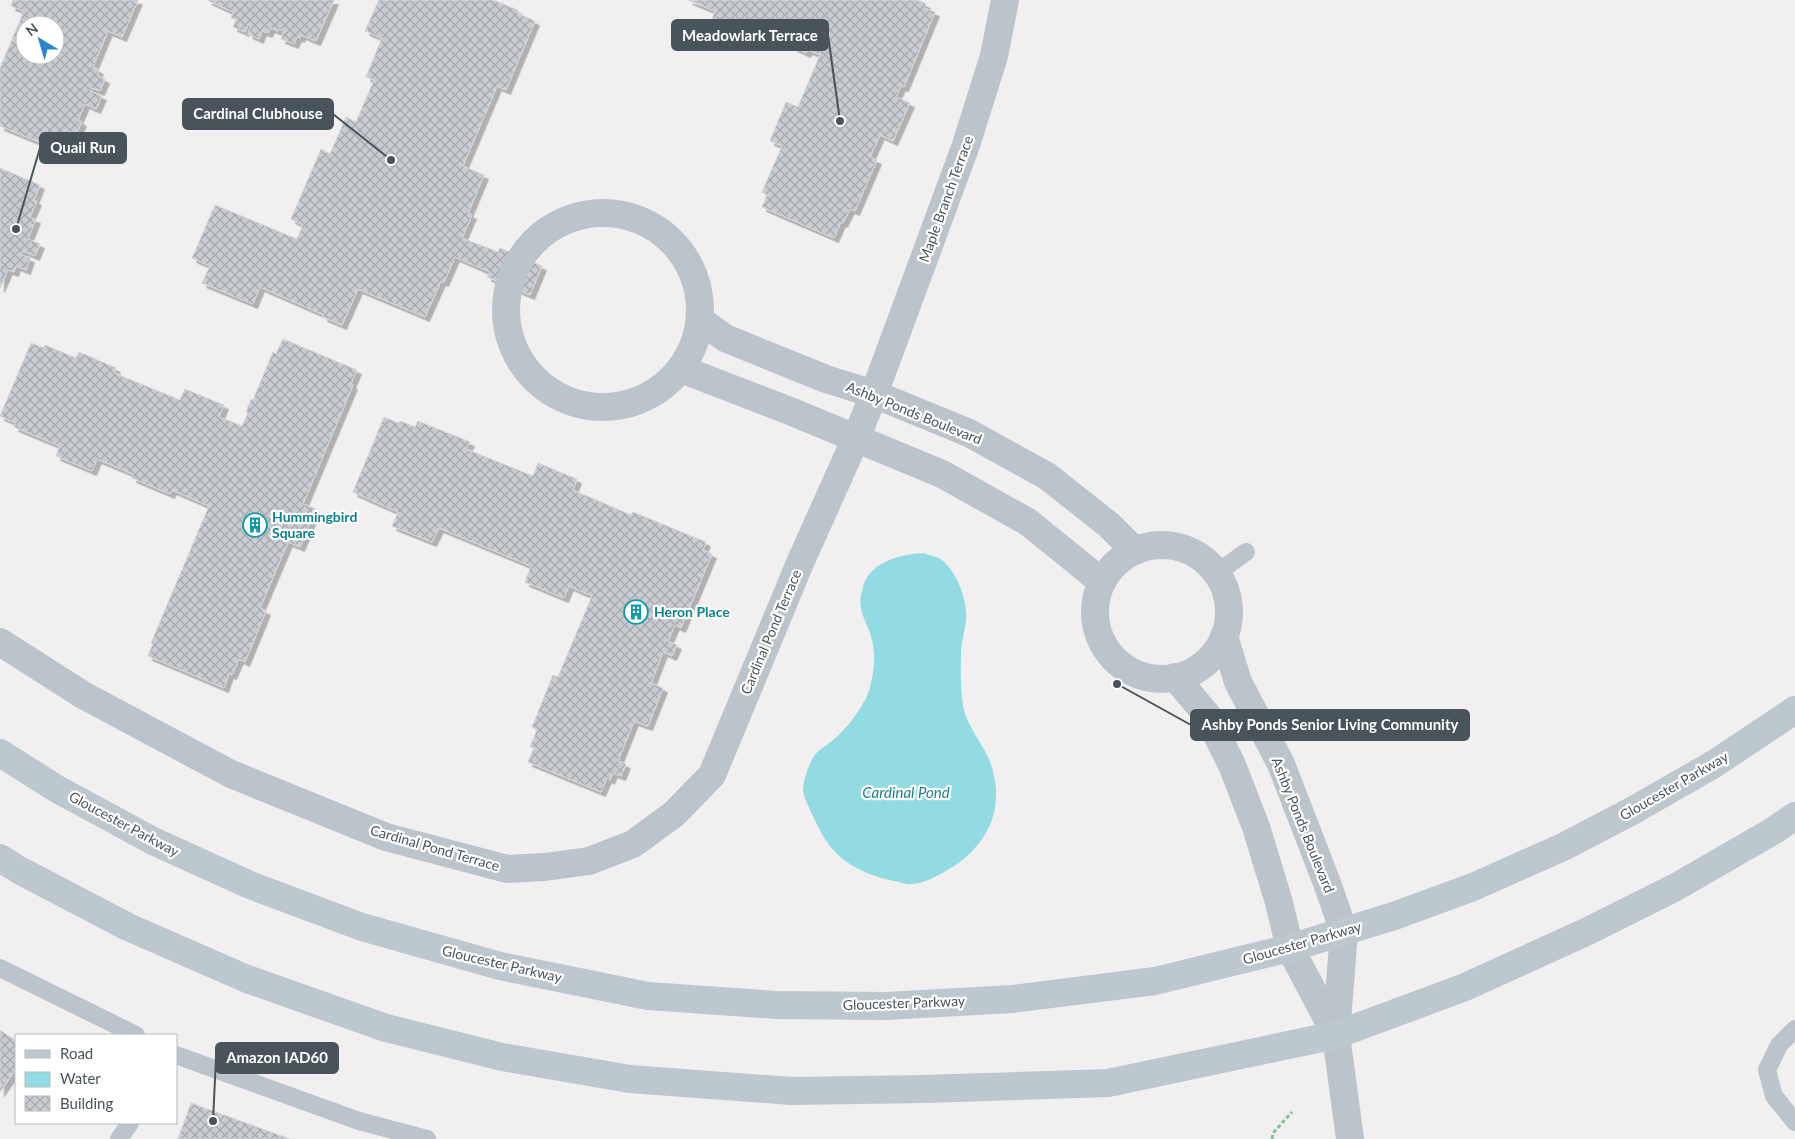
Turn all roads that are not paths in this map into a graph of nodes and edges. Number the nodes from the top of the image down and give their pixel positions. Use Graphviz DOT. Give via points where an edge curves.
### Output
graph roads {
  1 [pos="1005,0"];
  2 [pos="700,320"];
  3 [pos="681,369"];
  4 [pos="874,394"];
  5 [pos="856,438"];
  6 [pos="1135,551"];
  7 [pos="1246,552"];
  8 [pos="1217,573"];
  9 [pos="1102,582"];
  10 [pos="1224,636"];
  11 [pos="0,642"];
  12 [pos="1175,677"];
  13 [pos="1795,710"];
  14 [pos="0,753"];
  15 [pos="1795,816"];
  16 [pos="0,858"];
  17 [pos="1344,932"];
  18 [pos="1290,948"];
  19 [pos="0,968"];
  20 [pos="1795,1029"];
  21 [pos="134,1034"];
  22 [pos="1336,1035"];
  23 [pos="178,1056"];
  24 [pos="1795,1122"];
  25 [pos="129,1124"];
  26 [pos="119,1139"];
  27 [pos="427,1139"];
  28 [pos="1350,1139"];
  1 -- 4 [label="street, Maple Branch Terrace" via="994,56 966,145"];
  2 -- 3 [label="street" via="694,346"];
  2 -- 3 [label="street" via="700,292 691,266 675,243 652,224 623,214 594,212 564,220 539,236 520,258 508,285 505,315 511,344 526,370 547,391 574,404 603,408 633,403 660,390"];
  2 -- 4 [label="street, Ashby Ponds Boulevard" via="725,338 826,379"];
  3 -- 5 [label="street"];
  4 -- 5 [label="street, Cardinal Pond Terrace"];
  4 -- 6 [label="street, Ashby Ponds Boulevard" via="969,433 1047,476"];
  5 -- 9 [label="street" via="942,474 1007,509"];
  5 -- 11 [label="street, Cardinal Pond Terrace" via="712,775 674,814 633,844 589,861 507,869 386,837 231,774 83,695"];
  6 -- 8 [label="street, Ashby Ponds Boulevard" via="1148,546 1176,547 1192,552"];
  6 -- 9 [label="street, Ashby Ponds Boulevard" via="1116,564"];
  7 -- 8 [label="lane"];
  8 -- 10 [label="street, Ashby Ponds Boulevard" via="1229,604"];
  9 -- 12 [label="street, Ashby Ponds Boulevard" via="1096,603 1096,625 1108,652 1131,672 1145,677"];
  10 -- 12 [label="street, Ashby Ponds Boulevard" via="1205,663"];
  10 -- 17 [label="street, Ashby Ponds Boulevard" via="1238,682 1281,764"];
  12 -- 18 [label="street" via="1207,715 1232,766 1256,826"];
  13 -- 17 [label="main road, Gloucester Parkway" via="1714,764 1563,847 1473,887"];
  14 -- 18 [label="main road, Gloucester Parkway" via="154,841 250,885 362,927 500,966 648,996 776,1005 886,1006 1012,999 1154,981"];
  15 -- 22 [label="main road" via="1676,887 1586,932 1465,987"];
  16 -- 22 [label="main road" via="128,927 247,979 386,1028 502,1057 630,1079 792,1091 1108,1083"];
  17 -- 18 [label="main road, Gloucester Parkway"];
  17 -- 22 [label="street"];
  18 -- 22 [label="street"];
  19 -- 21 [label="lane"];
  20 -- 24 [label="lane" via="1779,1045 1767,1070 1774,1096"];
  22 -- 28 [label="street"];
  23 -- 27 [label="lane" via="359,1121"];
  25 -- 26 [label="lane"];
}
